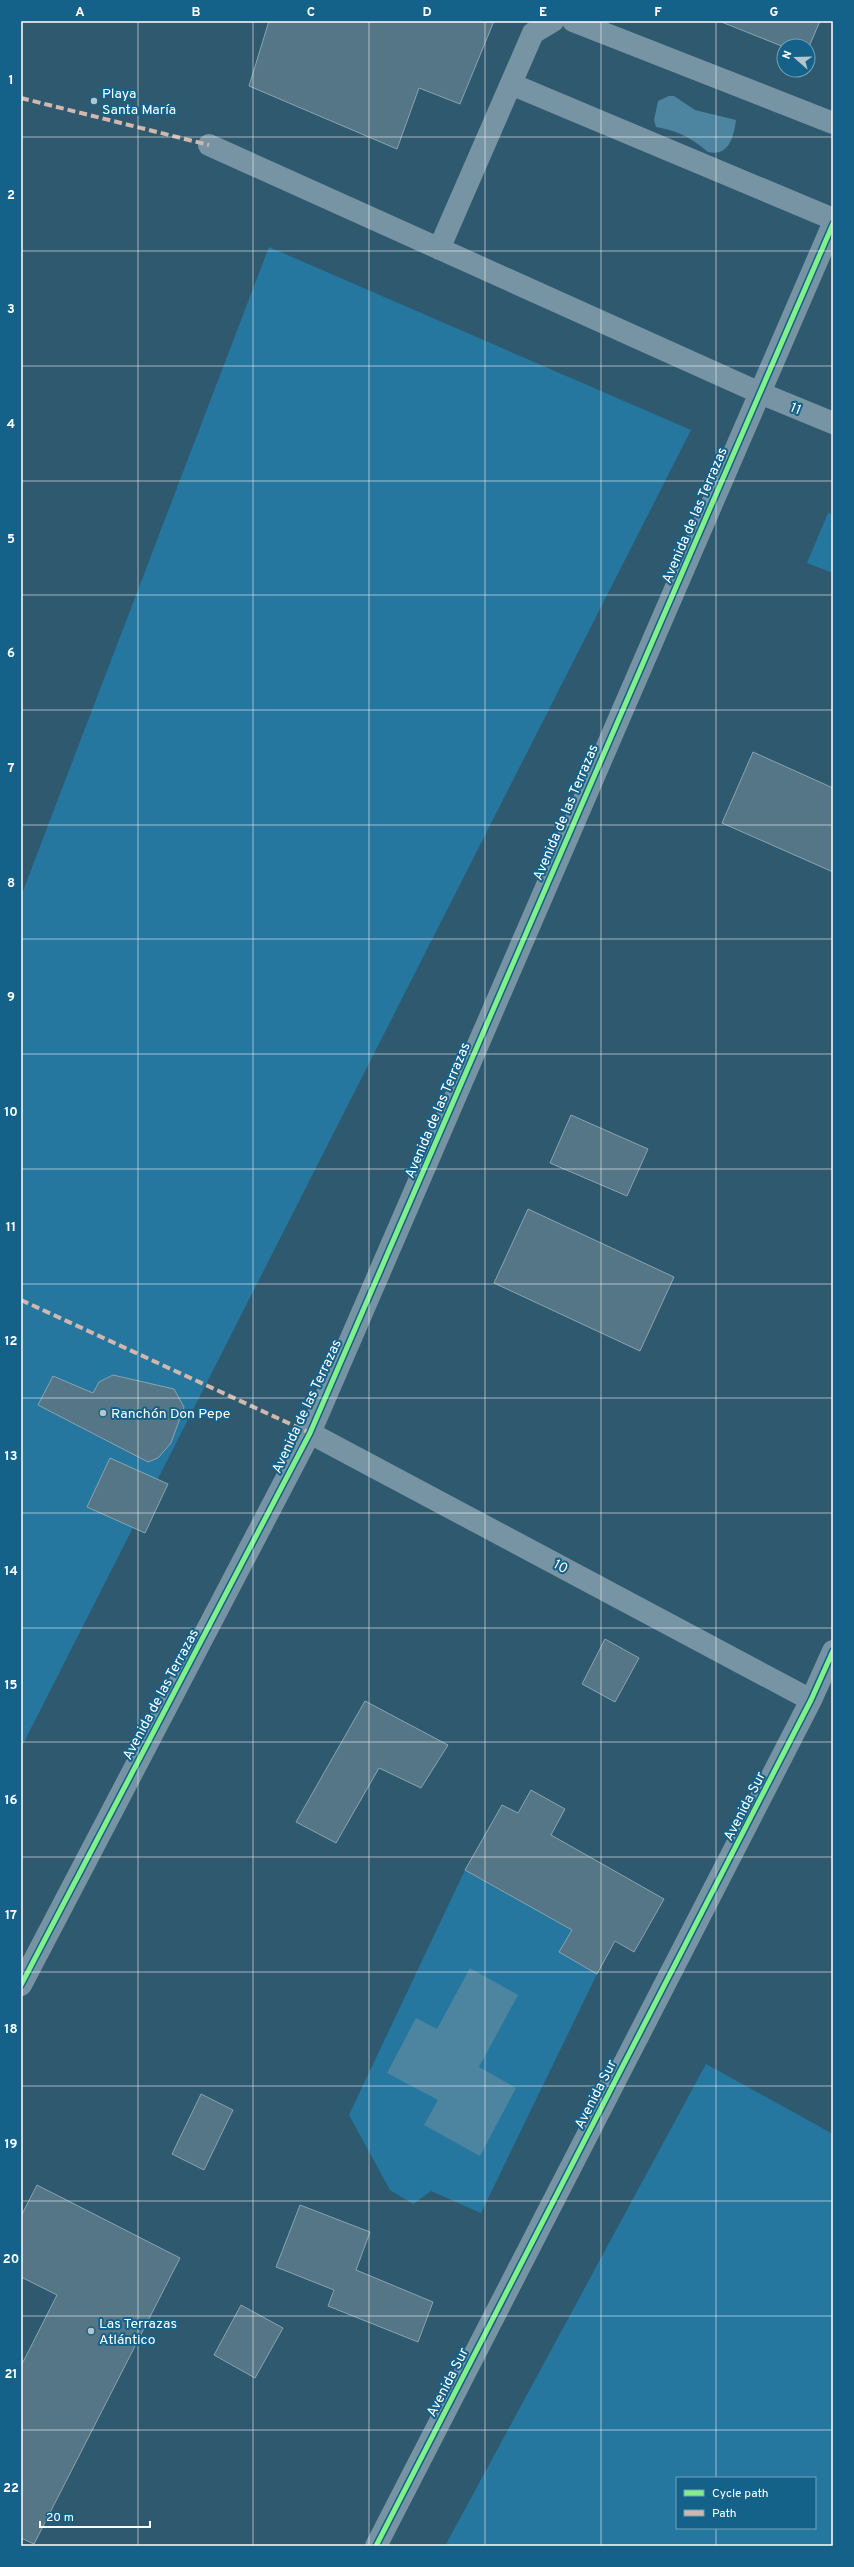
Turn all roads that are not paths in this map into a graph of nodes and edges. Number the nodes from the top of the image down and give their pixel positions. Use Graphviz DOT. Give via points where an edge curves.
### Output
graph roads {
  1 [pos="553,21"];
  2 [pos="572,21"];
  3 [pos="511,84"];
  4 [pos="833,123"];
  5 [pos="209,145"];
  6 [pos="833,219"];
  7 [pos="833,224"];
  8 [pos="439,249"];
  9 [pos="760,393"];
  10 [pos="833,423"];
  11 [pos="310,1433"];
  12 [pos="833,1651"];
  13 [pos="811,1700"];
  14 [pos="21,1985"];
  15 [pos="376,2546"];
  1 -- 3 [label="street" via="533,33"];
  2 -- 4 [label="street"];
  3 -- 6 [label="street"];
  3 -- 8 [label="street"];
  5 -- 8 [label="street, 11"];
  7 -- 9 [label="street, Avenida de las Terrazas"];
  8 -- 9 [label="street, 11"];
  9 -- 10 [label="street, 11"];
  9 -- 11 [label="street, Avenida de las Terrazas"];
  11 -- 13 [label="street, 10"];
  11 -- 14 [label="street, Avenida de las Terrazas"];
  12 -- 13 [label="street, Avenida Sur"];
  13 -- 15 [label="street, Avenida Sur"];
}
